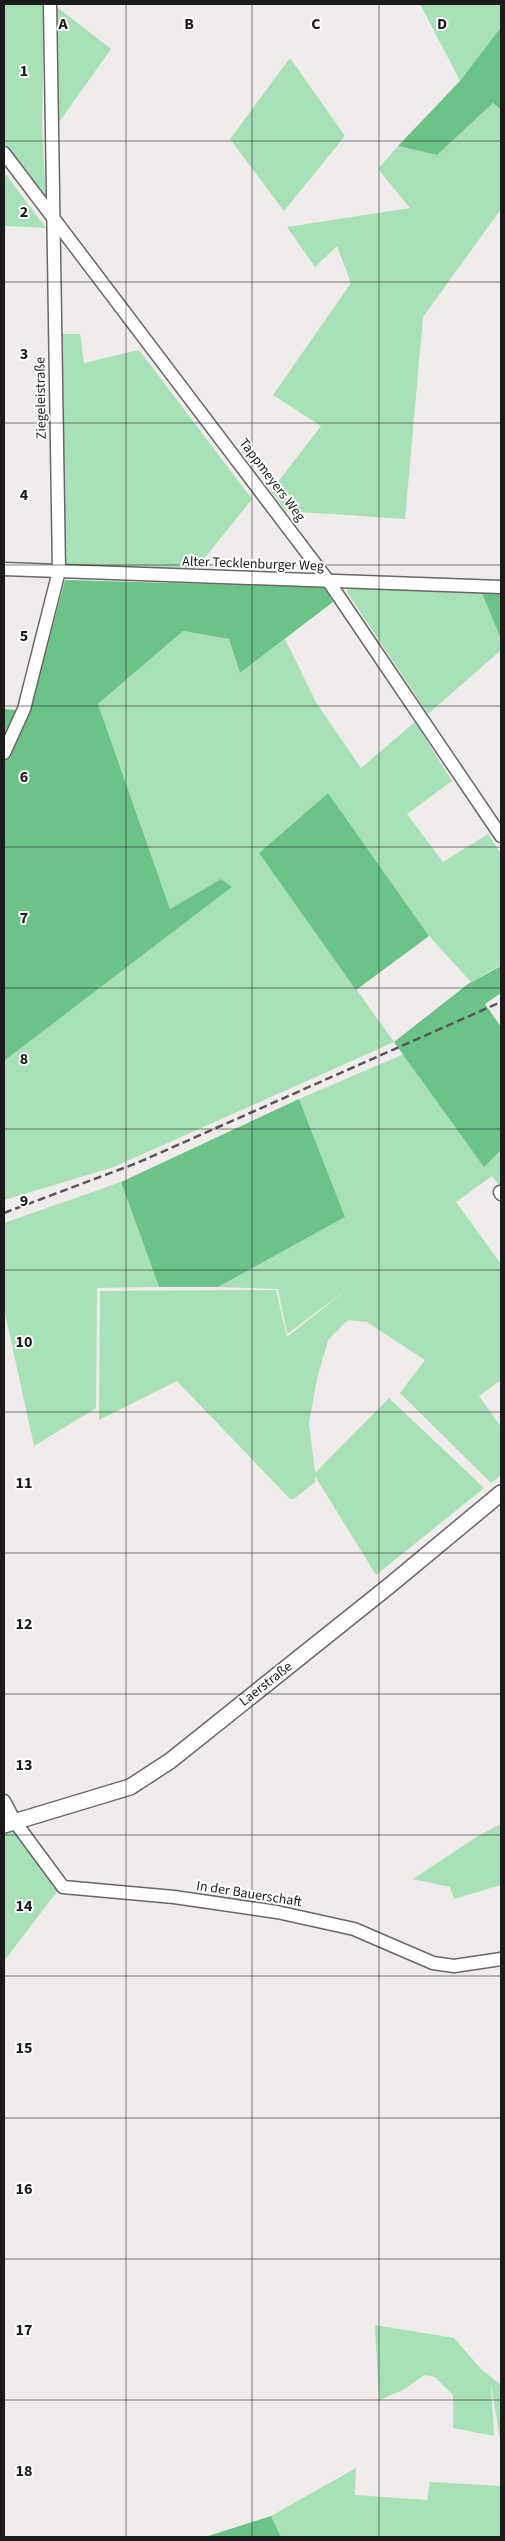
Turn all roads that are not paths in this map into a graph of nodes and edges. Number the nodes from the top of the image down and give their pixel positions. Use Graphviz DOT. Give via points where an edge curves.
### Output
graph roads {
  1 [pos="50,4"];
  2 [pos="4,153"];
  3 [pos="54,219"];
  4 [pos="4,569"];
  5 [pos="59,571"];
  6 [pos="329,582"];
  7 [pos="501,587"];
  8 [pos="4,753"];
  9 [pos="501,836"];
  10 [pos="501,1494"];
  11 [pos="4,1801"];
  12 [pos="9,1824"];
  13 [pos="501,1959"];
  1 -- 3 [label="street, Ziegeleistraße"];
  2 -- 3 [label="street, Tappmeyers Weg"];
  3 -- 5 [label="street, Ziegeleistraße"];
  3 -- 6 [label="street, Tappmeyers Weg"];
  4 -- 5 [label="street, Alter Tecklenburger Weg"];
  5 -- 6 [label="street, Alter Tecklenburger Weg"];
  5 -- 8 [label="street, Ziegeleistraße" via="24,708"];
  6 -- 7 [label="street, Alter Tecklenburger Weg"];
  6 -- 9 [label="street, Tappmeyers Weg"];
  10 -- 12 [label="main road, Laerstraße" via="170,1761 130,1787"];
  11 -- 12 [label="street"];
  12 -- 13 [label="street, In der Bauerschaft" via="63,1887 174,1897 277,1912 354,1928 433,1963 454,1966"];
}
